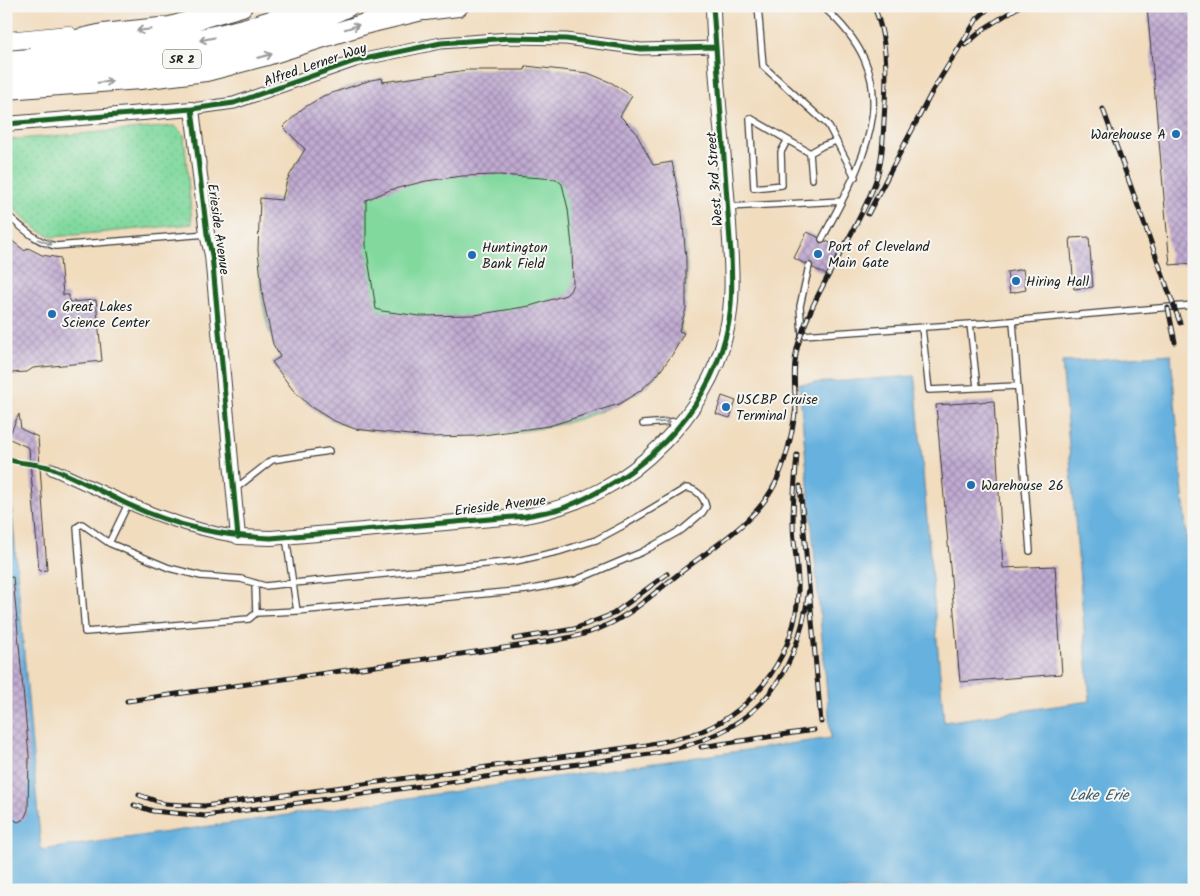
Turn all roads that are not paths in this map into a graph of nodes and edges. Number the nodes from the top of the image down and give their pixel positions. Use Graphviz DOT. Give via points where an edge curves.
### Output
graph roads {
  1 [pos="242,6"];
  2 [pos="312,6"];
  3 [pos="348,6"];
  4 [pos="458,6"];
  5 [pos="713,6"];
  6 [pos="758,6"];
  7 [pos="822,6"];
  8 [pos="431,8"];
  9 [pos="290,23"];
  10 [pos="103,34"];
  11 [pos="6,40"];
  12 [pos="715,47"];
  13 [pos="6,60"];
  14 [pos="6,76"];
  15 [pos="6,89"];
  16 [pos="192,110"];
  17 [pos="6,124"];
  18 [pos="787,141"];
  19 [pos="836,141"];
  20 [pos="810,153"];
  21 [pos="855,177"];
  22 [pos="812,179"];
  23 [pos="842,201"];
  24 [pos="728,207"];
  25 [pos="6,214"];
  26 [pos="207,234"];
  27 [pos="822,239"];
  28 [pos="809,266"];
  29 [pos="1194,305"];
  30 [pos="1013,321"];
  31 [pos="970,324"];
  32 [pos="922,328"];
  33 [pos="721,349"];
  34 [pos="1018,386"];
  35 [pos="977,387"];
  36 [pos="684,421"];
  37 [pos="643,424"];
  38 [pos="328,450"];
  39 [pos="52,469"];
  40 [pos="233,490"];
  41 [pos="128,504"];
  42 [pos="238,537"];
  43 [pos="286,537"];
  44 [pos="109,543"];
  45 [pos="1030,551"];
  46 [pos="294,583"];
  47 [pos="255,584"];
  48 [pos="297,611"];
  49 [pos="256,613"];
  1 -- 10 [label="highway, one-way" via="170,26"];
  2 -- 9 [label="highway, SR 2"];
  3 -- 9 [label="highway, SR 2"];
  4 -- 8 [label="highway"];
  5 -- 12 [label="street, West 3rd Street"];
  6 -- 19 [label="lane" via="763,66 821,118"];
  7 -- 21 [label="lane" via="856,44 872,86 871,136"];
  15 -- 8 [label="highway, one-way" via="206,71 267,56 353,27"];
  9 -- 13 [label="highway, SR 2, one-way" via="168,46"];
  9 -- 14 [label="highway, SR 2" via="236,48 180,60"];
  10 -- 11 [label="main road"];
  10 -- 13 [label="highway" via="49,45"];
  12 -- 16 [label="street, Alfred Lerner Way" via="641,49 566,39 510,38 441,43 355,60 234,103"];
  12 -- 24 [label="street, West 3rd Street"];
  16 -- 17 [label="street"];
  16 -- 26 [label="street, Erieside Avenue"];
  18 -- 18 [label="lane" via="750,118 754,188 782,186 781,152"];
  18 -- 20 [label="lane"];
  19 -- 20 [label="lane"];
  19 -- 21 [label="lane"];
  20 -- 22 [label="lane"];
  21 -- 23 [label="lane"];
  23 -- 24 [label="lane"];
  23 -- 27 [label="lane"];
  24 -- 33 [label="street, West 3rd Street" via="732,289"];
  25 -- 26 [label="lane, one-way" via="34,238 56,246"];
  26 -- 40 [label="street, Erieside Avenue" via="212,256"];
  28 -- 32 [label="lane" via="800,306 802,336"];
  29 -- 30 [label="lane"];
  30 -- 31 [label="lane"];
  30 -- 34 [label="lane"];
  31 -- 32 [label="lane"];
  31 -- 35 [label="lane"];
  32 -- 35 [label="lane" via="929,390"];
  33 -- 36 [label="street, Erieside Avenue" via="706,386"];
  34 -- 35 [label="lane"];
  34 -- 45 [label="lane"];
  37 -- 36 [label="lane, one-way"];
  36 -- 43 [label="street, Erieside Avenue" via="635,470 601,491 561,508 526,516"];
  38 -- 40 [label="lane" via="272,460"];
  39 -- 41 [label="street, Erieside Avenue"];
  40 -- 42 [label="street, Erieside Avenue"];
  41 -- 42 [label="street, Erieside Avenue" via="186,526"];
  41 -- 44 [label="lane"];
  42 -- 43 [label="street, Erieside Avenue"];
  43 -- 46 [label="lane"];
  44 -- 47 [label="lane" via="170,568"];
  44 -- 49 [label="lane" via="82,524 77,527 85,632 249,619"];
  46 -- 47 [label="lane"];
  46 -- 48 [label="lane"];
  46 -- 48 [label="lane" via="516,561 561,552 603,536 686,488 693,489 704,499 706,506 683,529 642,552 574,581 545,588 472,596"];
  47 -- 49 [label="lane"];
  48 -- 49 [label="lane"];
}
